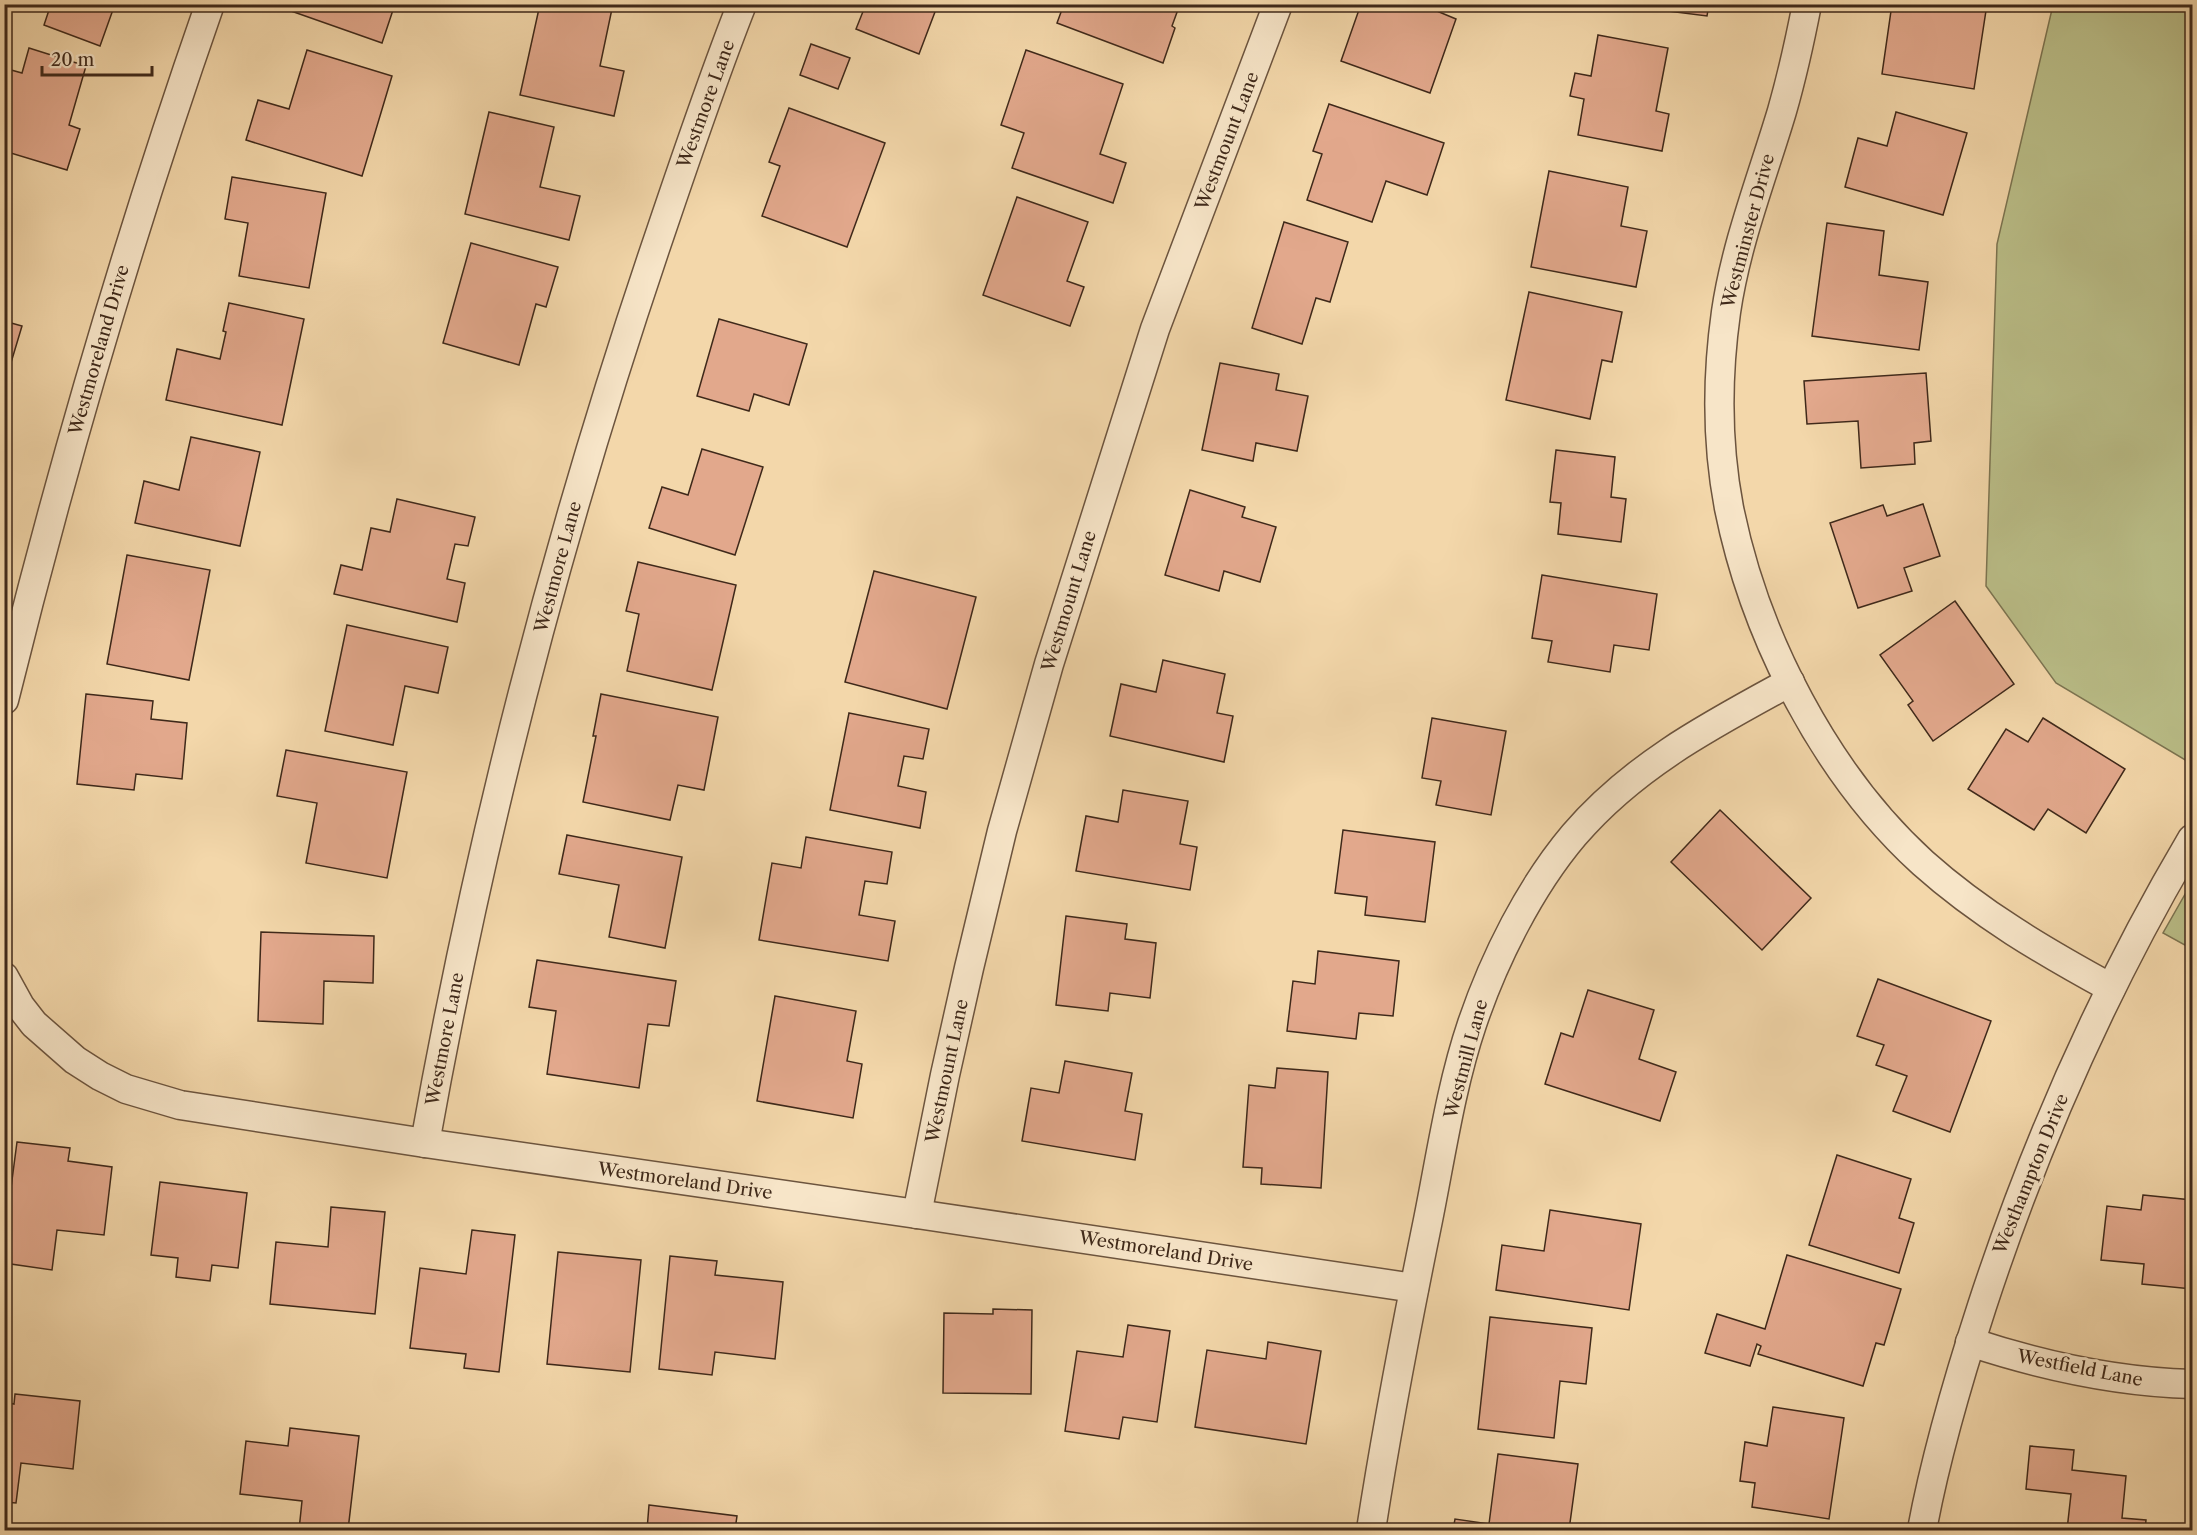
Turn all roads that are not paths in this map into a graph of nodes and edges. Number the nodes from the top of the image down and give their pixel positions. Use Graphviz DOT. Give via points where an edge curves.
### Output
graph roads {
  1 [pos="210,4"];
  2 [pos="742,4"];
  3 [pos="1278,4"];
  4 [pos="1807,4"];
  5 [pos="1790,682"];
  6 [pos="4,700"];
  7 [pos="2193,839"];
  8 [pos="4,977"];
  9 [pos="2111,988"];
  10 [pos="12,1012"];
  11 [pos="425,1143"];
  12 [pos="917,1214"];
  13 [pos="1414,1288"];
  14 [pos="1970,1342"];
  15 [pos="2193,1384"];
  16 [pos="1371,1530"];
  17 [pos="1922,1530"];
  1 -- 6 [label="street, Westmoreland Drive" via="99,346"];
  2 -- 11 [label="street, Westmore Lane" via="641,290 555,573 476,885"];
  3 -- 12 [label="street, Westmount Lane" via="1155,329 1049,664 971,956"];
  4 -- 5 [label="street, Westminster Drive" via="1782,110 1734,272 1726,311 1720,391 1723,467 1732,518 1751,587"];
  5 -- 9 [label="street, Westminster Drive" via="1841,769 1922,862 2002,924"];
  5 -- 13 [label="street, Westmill Lane" via="1696,733 1619,789 1573,836 1536,889 1507,939 1472,1024"];
  7 -- 9 [label="street, Westhampton Drive"];
  8 -- 10 [label="street, Westmoreland Drive"];
  9 -- 14 [label="street, Westhampton Drive" via="2026,1180"];
  10 -- 11 [label="street, Westmoreland Drive" via="34,1024 75,1060 126,1089 180,1105"];
  11 -- 12 [label="street, Westmoreland Drive"];
  12 -- 13 [label="street, Westmoreland Drive"];
  13 -- 16 [label="street, Westmill Lane"];
  14 -- 15 [label="street, Westfield Lane" via="2087,1374"];
  14 -- 17 [label="street, Westhampton Drive"];
}
